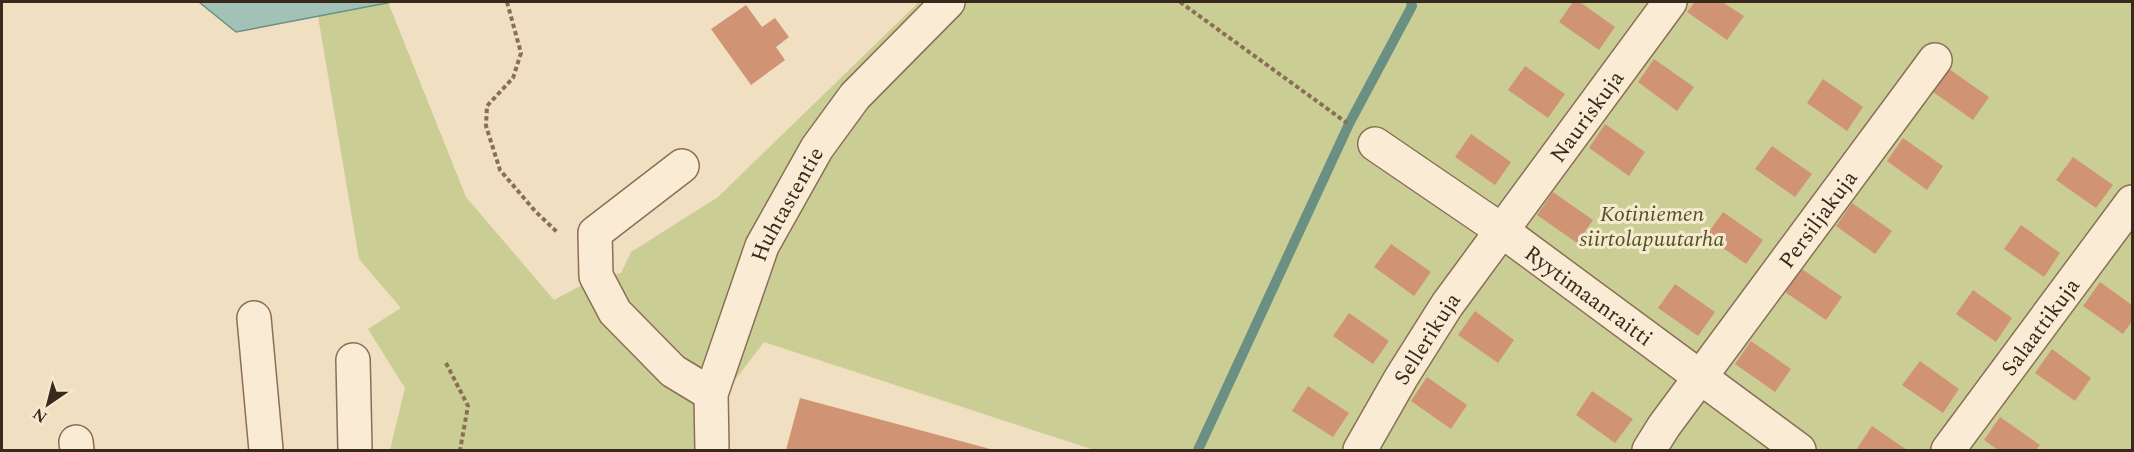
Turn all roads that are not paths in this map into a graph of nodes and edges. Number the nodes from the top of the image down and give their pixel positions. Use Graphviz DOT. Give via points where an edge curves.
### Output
graph roads {
  1 [pos="948,2"];
  2 [pos="1670,2"];
  3 [pos="1935,60"];
  4 [pos="1375,144"];
  5 [pos="682,166"];
  6 [pos="2133,202"];
  7 [pos="1501,230"];
  8 [pos="254,318"];
  9 [pos="353,360"];
  10 [pos="1700,377"];
  11 [pos="711,394"];
  12 [pos="267,450"];
  13 [pos="355,450"];
  14 [pos="712,450"];
  15 [pos="1360,450"];
  16 [pos="1649,450"];
  17 [pos="1799,450"];
  18 [pos="1948,450"];
  1 -- 11 [label="street, Huhtastentie" via="855,96 817,148 762,246"];
  2 -- 7 [label="street, Nauriskuja"];
  3 -- 10 [label="street, Persiljakuja"];
  4 -- 7 [label="street, Ryytimaanraitti"];
  5 -- 11 [label="street" via="595,233 596,276 615,312 673,370"];
  6 -- 18 [label="street, Salaattikuja"];
  7 -- 10 [label="street, Ryytimaanraitti"];
  7 -- 15 [label="street, Sellerikuja" via="1430,332"];
  8 -- 12 [label="street"];
  9 -- 13 [label="street"];
  10 -- 16 [label="street, Persiljakuja"];
  10 -- 17 [label="street, Ryytimaanraitti"];
  11 -- 14 [label="street, Huhtastentie"];
}
